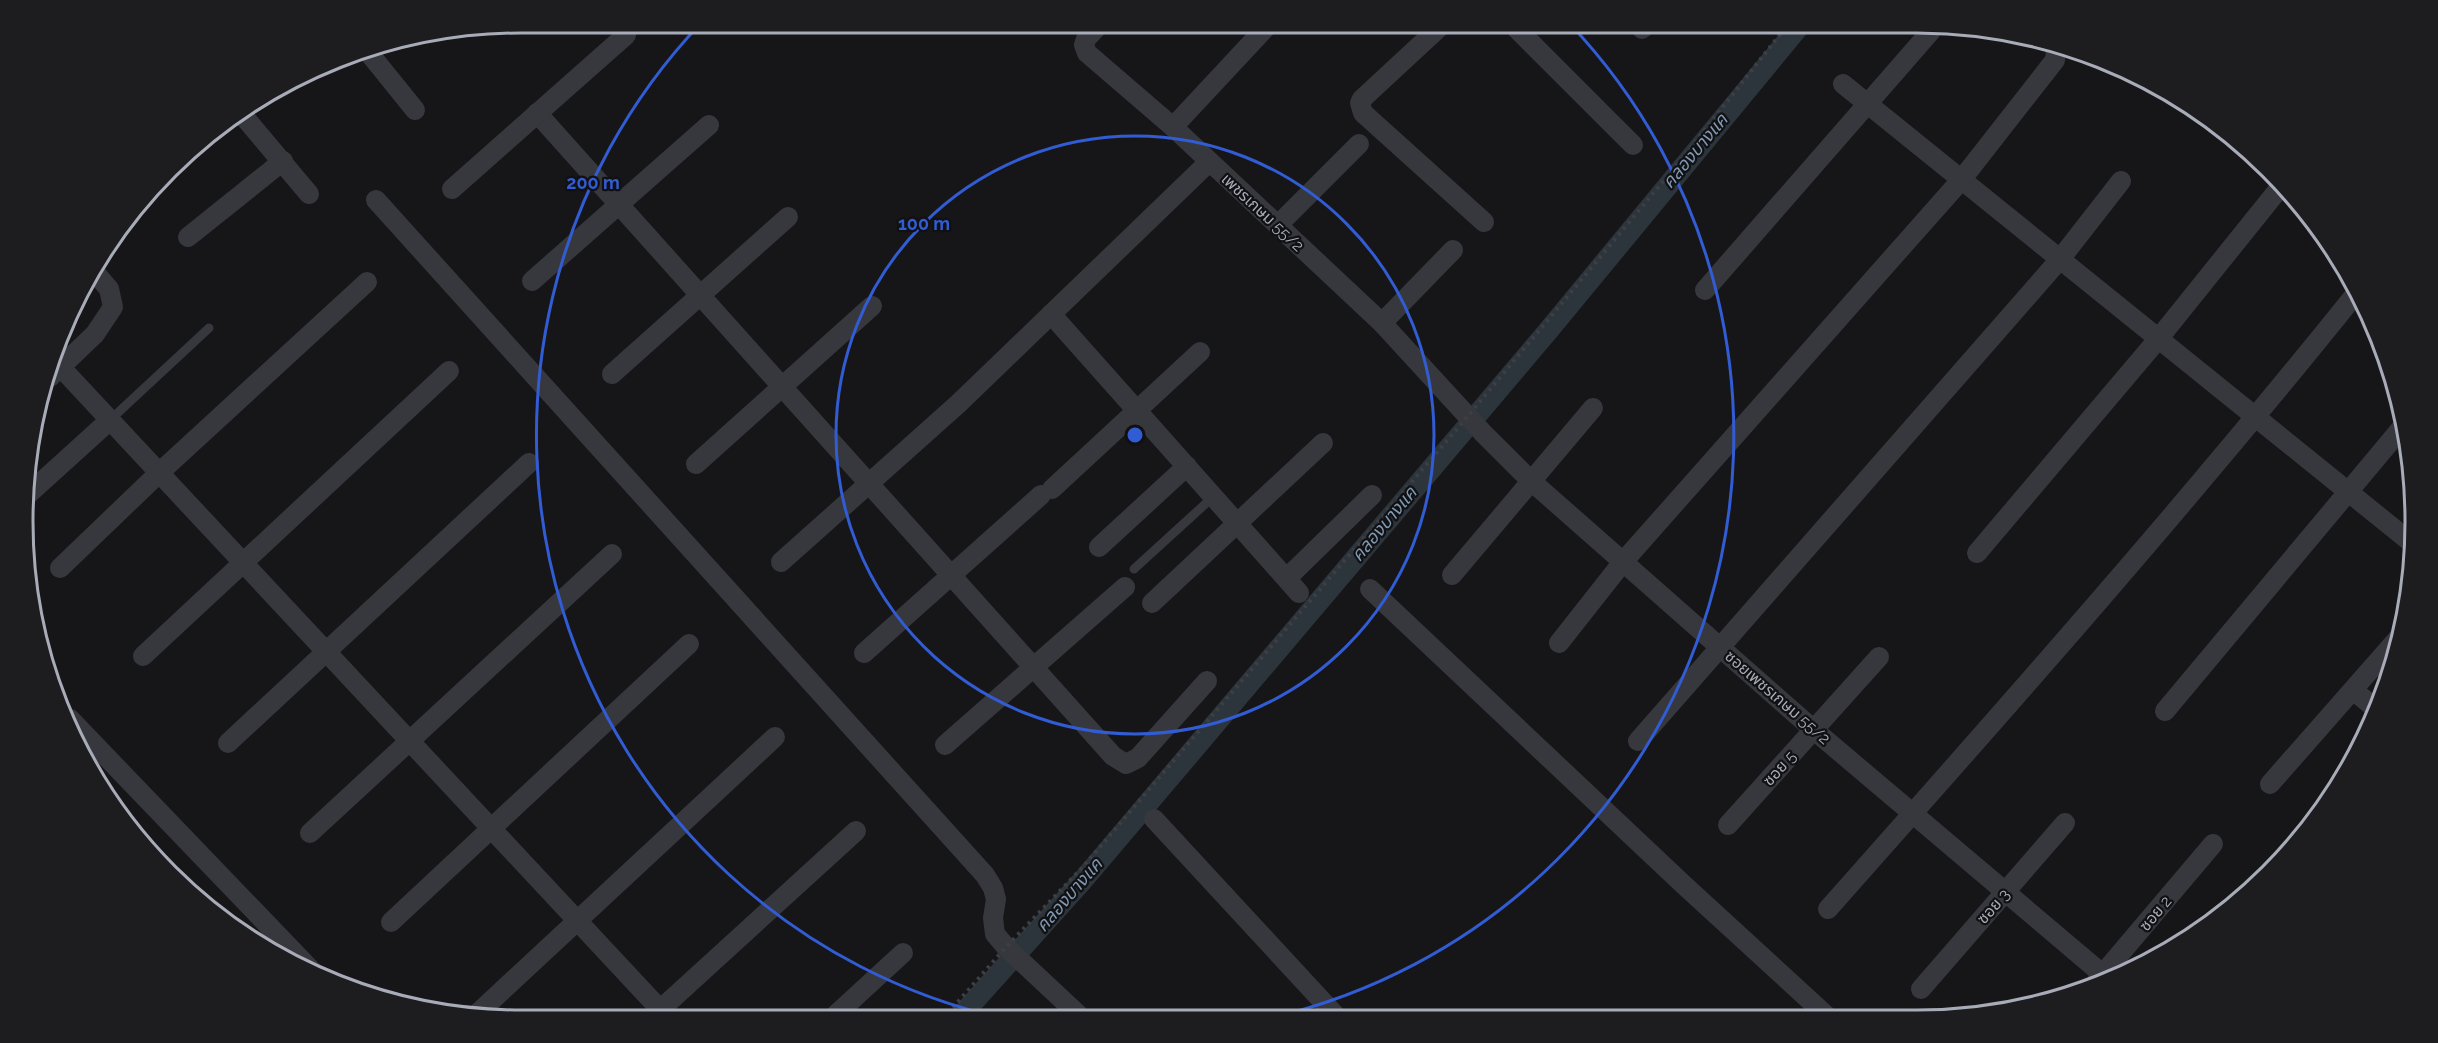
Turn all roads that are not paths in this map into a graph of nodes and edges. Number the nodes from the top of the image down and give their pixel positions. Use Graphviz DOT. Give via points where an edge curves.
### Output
graph roads {
  1 [pos="1091,33"];
  2 [pos="1260,33"];
  3 [pos="1432,33"];
  4 [pos="1522,33"];
  5 [pos="1929,33"];
  6 [pos="626,35"];
  7 [pos="2056,54"];
  8 [pos="372,57"];
  9 [pos="1843,84"];
  10 [pos="1868,103"];
  11 [pos="415,110"];
  12 [pos="537,113"];
  13 [pos="246,118"];
  14 [pos="709,125"];
  15 [pos="1173,127"];
  16 [pos="1359,144"];
  17 [pos="1633,145"];
  18 [pos="283,161"];
  19 [pos="1209,162"];
  20 [pos="1962,179"];
  21 [pos="2121,181"];
  22 [pos="452,189"];
  23 [pos="2277,191"];
  24 [pos="309,194"];
  25 [pos="376,200"];
  26 [pos="619,205"];
  27 [pos="788,217"];
  28 [pos="1484,222"];
  29 [pos="1278,225"];
  30 [pos="188,237"];
  31 [pos="1453,250"];
  32 [pos="2061,258"];
  33 [pos="98,276"];
  34 [pos="532,281"];
  35 [pos="367,282"];
  36 [pos="1705,290"];
  37 [pos="701,296"];
  38 [pos="2352,299"];
  39 [pos="872,306"];
  40 [pos="1051,314"];
  41 [pos="1382,323"];
  42 [pos="209,328"];
  43 [pos="2158,338"];
  44 [pos="1200,351"];
  45 [pos="448,371"];
  46 [pos="612,374"];
  47 [pos="59,376"];
  48 [pos="782,386"];
  49 [pos="1593,408"];
  50 [pos="1138,411"];
  51 [pos="1463,411"];
  52 [pos="2256,418"];
  53 [pos="110,420"];
  54 [pos="2397,434"];
  55 [pos="1323,443"];
  56 [pos="529,463"];
  57 [pos="696,464"];
  58 [pos="1187,466"];
  59 [pos="159,473"];
  60 [pos="1530,480"];
  61 [pos="868,484"];
  62 [pos="34,489"];
  63 [pos="2349,494"];
  64 [pos="1372,495"];
  65 [pos="1214,496"];
  66 [pos="1238,523"];
  67 [pos="2405,537"];
  68 [pos="1100,547"];
  69 [pos="1977,553"];
  70 [pos="612,554"];
  71 [pos="243,562"];
  72 [pos="781,562"];
  73 [pos="1622,563"];
  74 [pos="60,568"];
  75 [pos="951,575"];
  76 [pos="1452,575"];
  77 [pos="1129,578"];
  78 [pos="1370,589"];
  79 [pos="1152,603"];
  80 [pos="1558,643"];
  81 [pos="689,644"];
  82 [pos="1720,646"];
  83 [pos="2387,651"];
  84 [pos="326,652"];
  85 [pos="864,653"];
  86 [pos="143,656"];
  87 [pos="1879,657"];
  88 [pos="1034,666"];
  89 [pos="1207,681"];
  90 [pos="2353,690"];
  91 [pos="2370,704"];
  92 [pos="2165,711"];
  93 [pos="79,728"];
  94 [pos="1814,730"];
  95 [pos="775,737"];
  96 [pos="409,740"];
  97 [pos="1638,741"];
  98 [pos="228,743"];
  99 [pos="945,745"];
  100 [pos="2270,784"];
  101 [pos="1913,814"];
  102 [pos="1154,819"];
  103 [pos="2066,823"];
  104 [pos="1728,825"];
  105 [pos="492,829"];
  106 [pos="856,831"];
  107 [pos="310,833"];
  108 [pos="2213,844"];
  109 [pos="2005,892"];
  110 [pos="1828,909"];
  111 [pos="577,921"];
  112 [pos="391,922"];
  113 [pos="903,953"];
  114 [pos="298,956"];
  115 [pos="2108,971"];
  116 [pos="2098,975"];
  117 [pos="1921,989"];
  118 [pos="483,1008"];
  119 [pos="654,1010"];
  120 [pos="667,1010"];
  121 [pos="841,1010"];
  122 [pos="1073,1010"];
  123 [pos="1331,1010"];
  124 [pos="1820,1010"];
  1 -- 15 [label="street, เพชรเกษม 55/2" via="1084,45 1087,53"];
  2 -- 15 [label="street"];
  3 -- 28 [label="street" via="1362,99 1361,108"];
  4 -- 17 [label="street"];
  5 -- 10 [label="street"];
  6 -- 12 [label="street"];
  7 -- 20 [label="street" via="2055,60"];
  8 -- 11 [label="street"];
  9 -- 10 [label="street"];
  10 -- 20 [label="street"];
  10 -- 36 [label="street"];
  12 -- 22 [label="street"];
  12 -- 26 [label="street"];
  13 -- 18 [label="street"];
  14 -- 26 [label="street"];
  15 -- 19 [label="street, เพชรเกษม 55/2"];
  16 -- 29 [label="street"];
  18 -- 24 [label="street"];
  18 -- 30 [label="street"];
  19 -- 29 [label="street, เพชรเกษม 55/2"];
  19 -- 40 [label="street"];
  20 -- 32 [label="street"];
  20 -- 73 [label="street"];
  21 -- 32 [label="street"];
  23 -- 43 [label="street"];
  25 -- 122 [label="street" via="985,875 996,899 995,934"];
  26 -- 34 [label="street"];
  26 -- 37 [label="street"];
  27 -- 37 [label="street"];
  29 -- 41 [label="street, เพชรเกษม 55/2"];
  31 -- 41 [label="street"];
  32 -- 43 [label="street"];
  32 -- 82 [label="street"];
  33 -- 47 [label="street" via="110,289 113,307"];
  35 -- 59 [label="street"];
  37 -- 46 [label="street"];
  37 -- 48 [label="street"];
  38 -- 52 [label="street"];
  39 -- 48 [label="street"];
  40 -- 50 [label="street"];
  40 -- 61 [label="street"];
  41 -- 51 [label="street, เพชรเกษม 55/2"];
  42 -- 53 [label="lane"];
  43 -- 52 [label="street"];
  43 -- 69 [label="street"];
  44 -- 50 [label="street"];
  45 -- 71 [label="street"];
  47 -- 53 [label="street"];
  48 -- 57 [label="street"];
  48 -- 61 [label="street"];
  49 -- 60 [label="street"];
  50 -- 58 [label="street"];
  50 -- 75 [label="street"];
  51 -- 60 [label="street, ซอยเพชรเกษม 55/2"];
  52 -- 63 [label="street"];
  52 -- 101 [label="street"];
  53 -- 59 [label="street"];
  53 -- 62 [label="street"];
  54 -- 63 [label="street"];
  55 -- 66 [label="street"];
  56 -- 84 [label="street"];
  58 -- 65 [label="street"];
  58 -- 68 [label="street"];
  59 -- 71 [label="street"];
  59 -- 74 [label="street"];
  60 -- 73 [label="street, ซอยเพชรเกษม 55/2"];
  60 -- 76 [label="street"];
  61 -- 72 [label="street"];
  61 -- 75 [label="street"];
  63 -- 67 [label="street"];
  63 -- 92 [label="street"];
  64 -- 66 [label="street" via="1293,586"];
  65 -- 66 [label="street"];
  65 -- 77 [label="lane"];
  66 -- 79 [label="street"];
  70 -- 96 [label="street"];
  71 -- 84 [label="street"];
  71 -- 86 [label="street"];
  73 -- 80 [label="street"];
  73 -- 82 [label="street, ซอยเพชรเกษม 55/2"];
  75 -- 85 [label="street"];
  75 -- 88 [label="street"];
  77 -- 88 [label="street"];
  78 -- 124 [label="street"];
  81 -- 105 [label="street"];
  82 -- 94 [label="street, ซอยเพชรเกษม 55/2"];
  82 -- 97 [label="street"];
  83 -- 90 [label="street"];
  84 -- 96 [label="street"];
  84 -- 98 [label="street"];
  87 -- 94 [label="street, ซอย 5"];
  88 -- 89 [label="street" via="1113,756 1126,764 1138,758"];
  88 -- 99 [label="street"];
  90 -- 91 [label="street"];
  90 -- 100 [label="street"];
  93 -- 114 [label="street"];
  94 -- 101 [label="street, ซอยเพชรเกษม 55/2"];
  94 -- 104 [label="street, ซอย 5"];
  95 -- 111 [label="street"];
  96 -- 105 [label="street"];
  96 -- 107 [label="street"];
  101 -- 109 [label="street, ซอยเพชรเกษม 55/2"];
  101 -- 110 [label="street"];
  102 -- 123 [label="street"];
  103 -- 109 [label="street, ซอย 3"];
  105 -- 111 [label="street"];
  105 -- 112 [label="street"];
  106 -- 120 [label="street"];
  108 -- 115 [label="street, ซอย 2"];
  109 -- 116 [label="street, ซอยเพชรเกษม 55/2"];
  109 -- 117 [label="street, ซอย 3"];
  111 -- 118 [label="street"];
  111 -- 119 [label="street"];
  113 -- 121 [label="street"];
}
